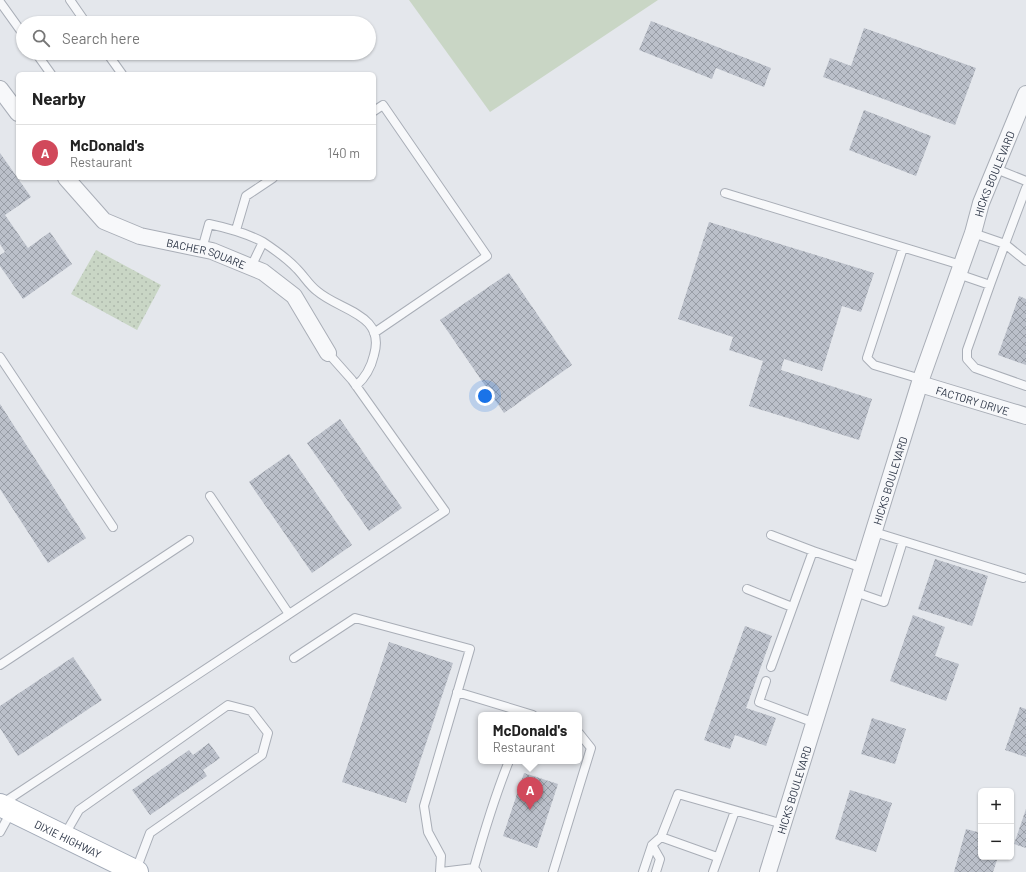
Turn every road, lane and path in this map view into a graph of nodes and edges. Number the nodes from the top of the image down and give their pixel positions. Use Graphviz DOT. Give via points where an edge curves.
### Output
graph roads {
  1 [pos="70,0"];
  2 [pos="0,2"];
  3 [pos="81,16"];
  4 [pos="16,24"];
  5 [pos="41,60"];
  6 [pos="112,60"];
  7 [pos="50,72"];
  8 [pos="121,72"];
  9 [pos="0,89"];
  10 [pos="1026,94"];
  11 [pos="16,110"];
  12 [pos="376,110"];
  13 [pos="996,169"];
  14 [pos="68,180"];
  15 [pos="270,180"];
  16 [pos="1026,181"];
  17 [pos="1026,188"];
  18 [pos="725,193"];
  19 [pos="236,230"];
  20 [pos="973,233"];
  21 [pos="263,242"];
  22 [pos="1005,244"];
  23 [pos="903,248"];
  24 [pos="202,249"];
  25 [pos="1026,261"];
  26 [pos="251,267"];
  27 [pos="960,270"];
  28 [pos="990,286"];
  29 [pos="374,333"];
  30 [pos="328,353"];
  31 [pos="0,357"];
  32 [pos="921,382"];
  33 [pos="356,386"];
  34 [pos="1026,386"];
  35 [pos="1026,416"];
  36 [pos="210,496"];
  37 [pos="112,527"];
  38 [pos="874,532"];
  39 [pos="771,535"];
  40 [pos="189,540"];
  41 [pos="903,541"];
  42 [pos="813,551"];
  43 [pos="863,568"];
  44 [pos="1023,578"];
  45 [pos="747,589"];
  46 [pos="855,592"];
  47 [pos="792,607"];
  48 [pos="289,614"];
  49 [pos="294,658"];
  50 [pos="0,665"];
  51 [pos="771,667"];
  52 [pos="766,681"];
  53 [pos="457,692"];
  54 [pos="523,712"];
  55 [pos="814,723"];
  56 [pos="582,737"];
  57 [pos="508,764"];
  58 [pos="4,807"];
  59 [pos="735,811"];
  60 [pos="783,824"];
  61 [pos="0,832"];
  62 [pos="64,837"];
  63 [pos="661,837"];
  64 [pos="652,844"];
  65 [pos="717,857"];
  66 [pos="475,870"];
  67 [pos="136,872"];
  68 [pos="441,872"];
  69 [pos="553,872"];
  70 [pos="643,872"];
  71 [pos="656,872"];
  72 [pos="713,872"];
  73 [pos="768,872"];
  1 -- 3 [label="lane"];
  2 -- 4 [label="lane"];
  5 -- 7 [label="lane"];
  6 -- 8 [label="lane"];
  9 -- 11 [label="street"];
  10 -- 13 [label="street, HICKS BOULEVARD"];
  12 -- 29 [label="lane" via="383,105 487,256"];
  13 -- 16 [label="lane"];
  13 -- 20 [label="street, HICKS BOULEVARD" via="981,203"];
  14 -- 24 [label="street, BACHER SQUARE" via="104,221 140,236"];
  15 -- 19 [label="lane" via="246,196"];
  17 -- 22 [label="lane"];
  18 -- 23 [label="lane"];
  19 -- 21 [label="lane"];
  19 -- 24 [label="lane" via="209,224"];
  20 -- 22 [label="lane"];
  20 -- 27 [label="street, HICKS BOULEVARD"];
  21 -- 26 [label="lane"];
  21 -- 29 [label="lane" via="298,269 325,298 364,318"];
  22 -- 25 [label="lane"];
  22 -- 28 [label="lane"];
  23 -- 27 [label="lane"];
  23 -- 32 [label="lane" via="868,358 874,365"];
  24 -- 26 [label="street, BACHER SQUARE"];
  26 -- 30 [label="street, BACHER SQUARE" via="263,272 294,296"];
  27 -- 28 [label="lane"];
  27 -- 32 [label="street, HICKS BOULEVARD"];
  28 -- 34 [label="lane" via="967,350 967,360 975,368"];
  29 -- 33 [label="lane" via="377,344 372,364 367,375"];
  30 -- 33 [label="lane"];
  31 -- 37 [label="lane"];
  32 -- 35 [label="street, FACTORY DRIVE"];
  32 -- 38 [label="street, HICKS BOULEVARD"];
  33 -- 48 [label="lane" via="445,511"];
  36 -- 48 [label="lane"];
  38 -- 41 [label="lane"];
  38 -- 43 [label="street, HICKS BOULEVARD"];
  39 -- 42 [label="lane"];
  40 -- 50 [label="lane"];
  41 -- 44 [label="lane"];
  41 -- 46 [label="lane" via="884,602"];
  42 -- 43 [label="lane"];
  42 -- 47 [label="lane"];
  43 -- 46 [label="street, HICKS BOULEVARD"];
  45 -- 47 [label="lane"];
  46 -- 55 [label="street, HICKS BOULEVARD"];
  47 -- 51 [label="lane"];
  48 -- 58 [label="lane"];
  49 -- 53 [label="lane" via="355,618 470,648"];
  52 -- 55 [label="lane" via="759,702"];
  53 -- 54 [label="lane"];
  53 -- 68 [label="lane" via="424,806 428,832 441,856"];
  55 -- 60 [label="street, HICKS BOULEVARD"];
  56 -- 69 [label="lane" via="591,748"];
  57 -- 66 [label="lane" via="482,837"];
  58 -- 61 [label="lane"];
  58 -- 62 [label="main road, DIXIE HIGHWAY"];
  59 -- 60 [label="lane"];
  59 -- 63 [label="lane" via="678,794"];
  59 -- 65 [label="lane"];
  60 -- 73 [label="street, HICKS BOULEVARD"];
  62 -- 67 [label="main road, DIXIE HIGHWAY"];
  62 -- 67 [label="lane" via="79,810 228,705 251,711 268,733 262,755 150,833"];
  63 -- 64 [label="lane"];
  63 -- 65 [label="lane"];
  64 -- 70 [label="lane"];
  64 -- 71 [label="lane" via="660,859"];
  65 -- 72 [label="lane"];
  66 -- 68 [label="lane"];
}
